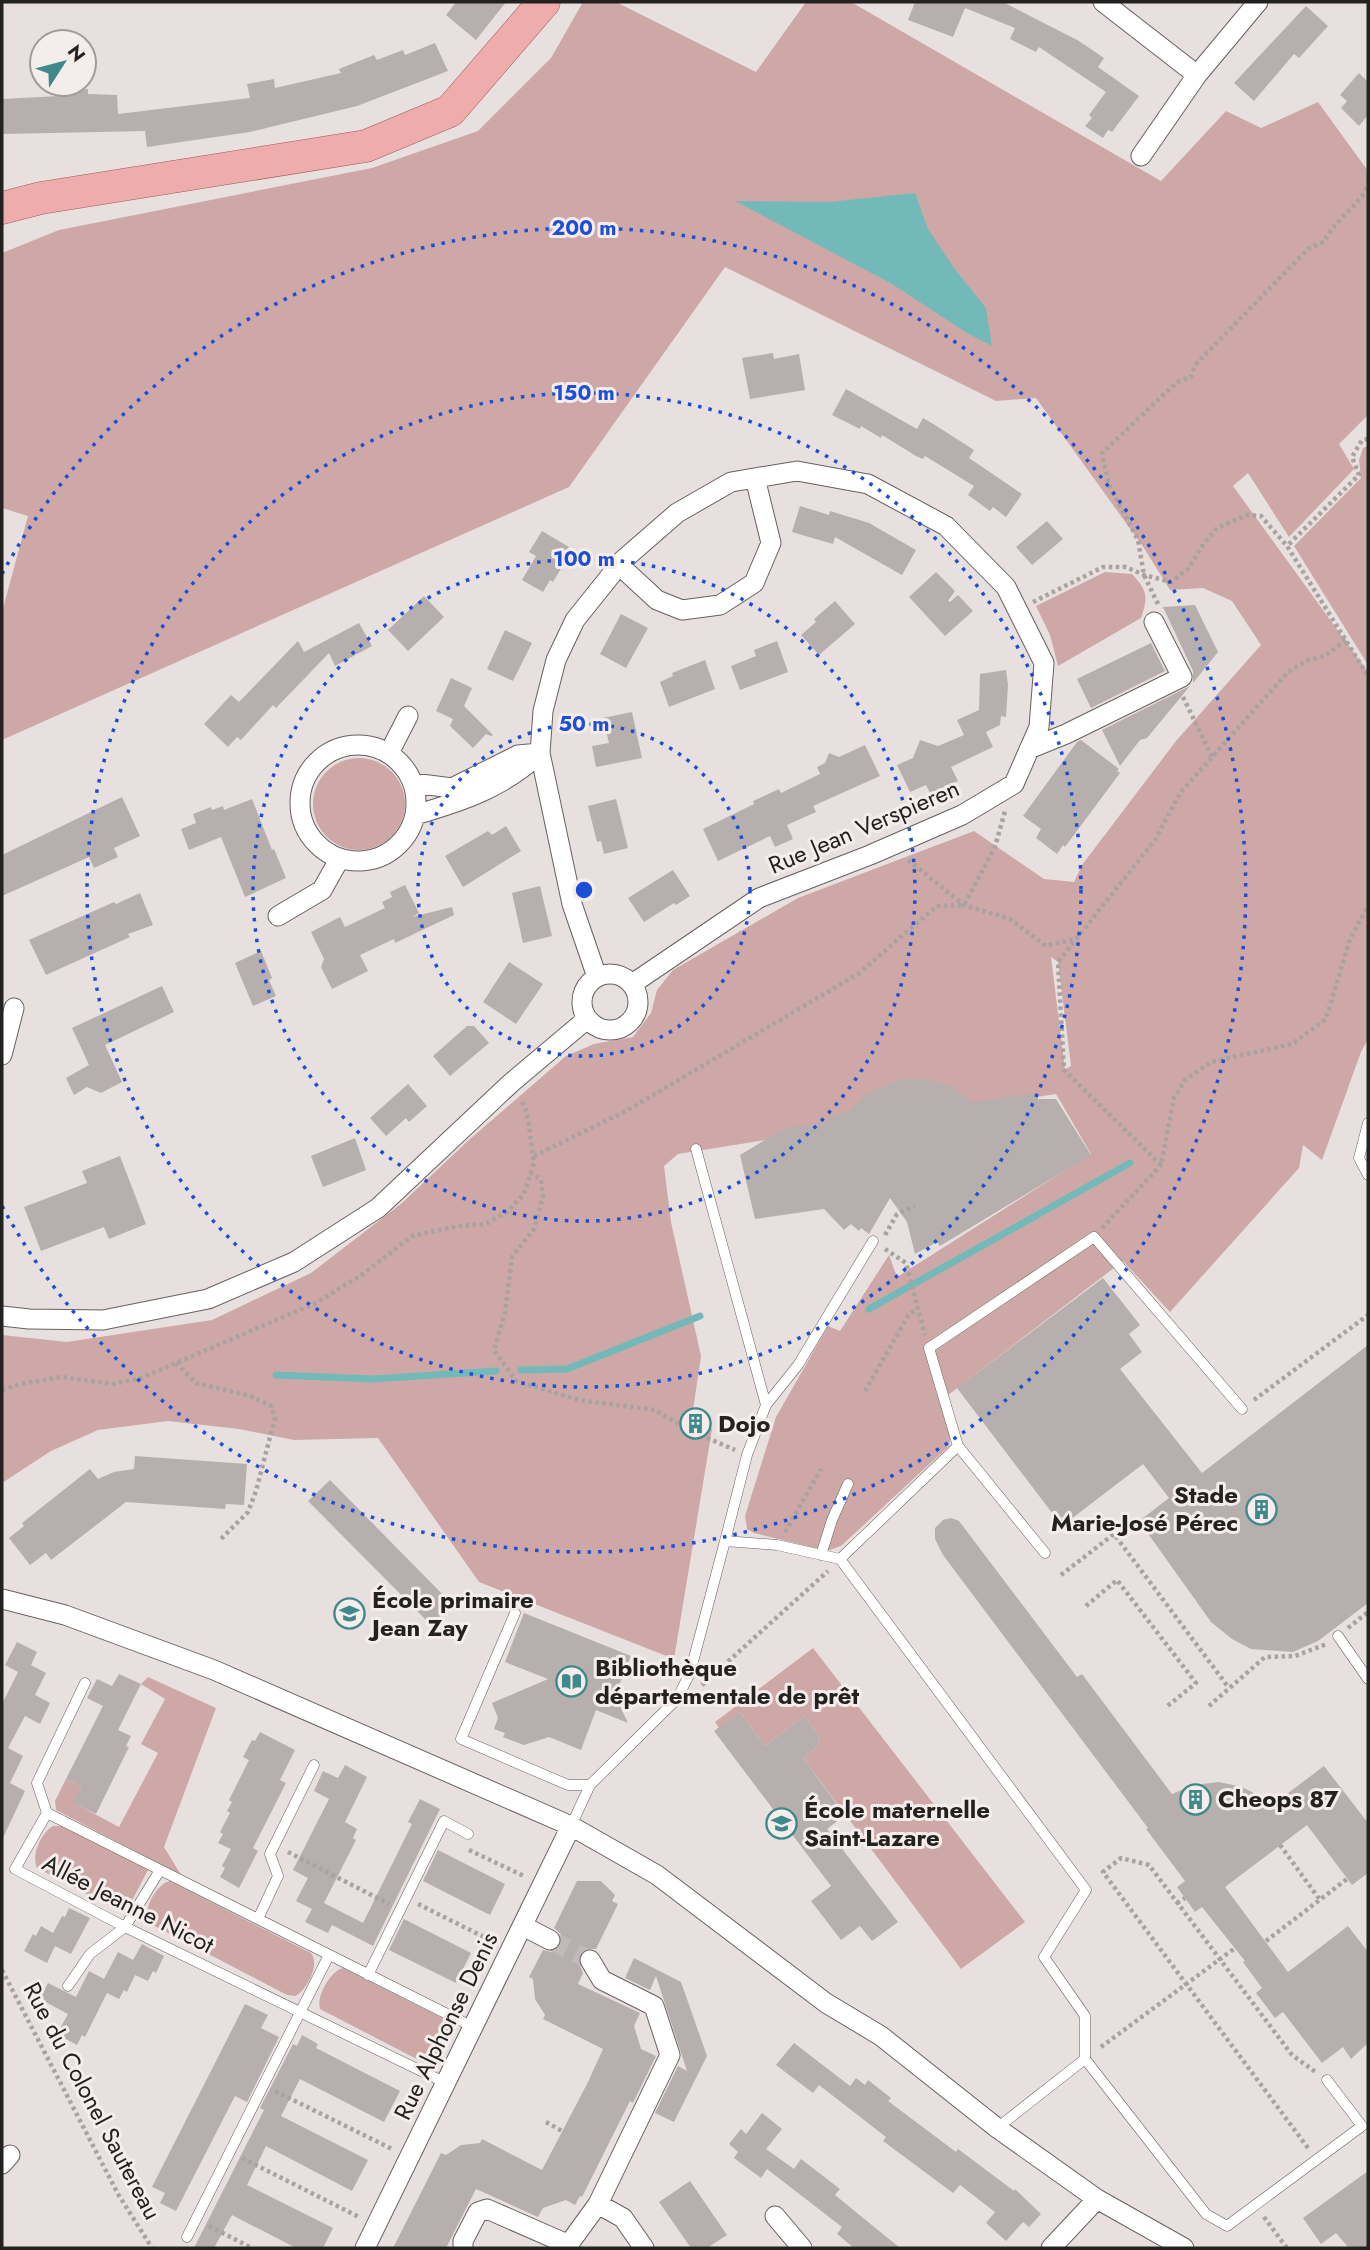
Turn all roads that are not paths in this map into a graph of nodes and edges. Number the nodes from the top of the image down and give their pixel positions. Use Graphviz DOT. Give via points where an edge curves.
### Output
graph roads {
  1 [pos="544,2"];
  2 [pos="1103,2"];
  3 [pos="1258,2"];
  4 [pos="1197,75"];
  5 [pos="1141,156"];
  6 [pos="2,208"];
  7 [pos="755,478"];
  8 [pos="619,565"];
  9 [pos="1154,622"];
  10 [pos="408,716"];
  11 [pos="1029,749"];
  12 [pos="389,753"];
  13 [pos="540,753"];
  14 [pos="413,783"];
  15 [pos="415,815"];
  16 [pos="340,858"];
  17 [pos="278,916"];
  18 [pos="597,977"];
  19 [pos="632,984"];
  20 [pos="14,1008"];
  21 [pos="587,1019"];
  22 [pos="2,1055"];
  23 [pos="1368,1123"];
  24 [pos="696,1149"];
  25 [pos="1368,1175"];
  26 [pos="873,1241"];
  27 [pos="2,1316"];
  28 [pos="766,1405"];
  29 [pos="1242,1409"];
  30 [pos="958,1446"];
  31 [pos="848,1484"];
  32 [pos="725,1541"];
  33 [pos="1045,1553"];
  34 [pos="821,1555"];
  35 [pos="840,1559"];
  36 [pos="2,1599"];
  37 [pos="514,1613"];
  38 [pos="1338,1636"];
  39 [pos="1368,1679"];
  40 [pos="85,1683"];
  41 [pos="314,1765"];
  42 [pos="590,1785"];
  43 [pos="47,1813"];
  44 [pos="571,1826"];
  45 [pos="468,1833"];
  46 [pos="160,1870"];
  47 [pos="258,1919"];
  48 [pos="523,1926"];
  49 [pos="125,1927"];
  50 [pos="550,1940"];
  51 [pos="330,1955"];
  52 [pos="590,1960"];
  53 [pos="368,1975"];
  54 [pos="68,1986"];
  55 [pos="301,2014"];
  56 [pos="473,2027"];
  57 [pos="1085,2059"];
  58 [pos="1327,2080"];
  59 [pos="446,2083"];
  60 [pos="997,2128"];
  61 [pos="1097,2199"];
  62 [pos="598,2204"];
  63 [pos="775,2216"];
  64 [pos="187,2237"];
  65 [pos="566,2246"];
  66 [pos="365,2248"];
  67 [pos="463,2248"];
  68 [pos="644,2248"];
  69 [pos="802,2248"];
  70 [pos="1051,2248"];
  71 [pos="1184,2248"];
  1 -- 6 [label="main road" via="450,111 366,146"];
  2 -- 4 [label="street"];
  3 -- 4 [label="street"];
  4 -- 5 [label="street"];
  7 -- 8 [label="street" via="731,482 677,513"];
  7 -- 8 [label="street" via="772,543 754,583 720,605 682,610 669,605 657,600"];
  7 -- 11 [label="street" via="797,471 868,484 946,526 1006,587 1044,663 1039,727"];
  8 -- 13 [label="street" via="575,620 556,660 543,711"];
  9 -- 11 [label="street" via="1182,677"];
  10 -- 12 [label="street"];
  11 -- 19 [label="street, Rue Jean Verspieren" via="1014,784 962,815 759,898"];
  12 -- 14 [label="street"];
  12 -- 16 [label="street" via="353,745 319,760 307,775 300,811 306,829 317,845"];
  13 -- 14 [label="street" via="518,755 452,788"];
  13 -- 15 [label="street" via="522,770 471,798"];
  13 -- 18 [label="street" via="572,904"];
  14 -- 15 [label="street"];
  15 -- 16 [label="street" via="405,839 390,853 352,862"];
  16 -- 17 [label="street" via="322,890"];
  18 -- 19 [label="street" via="615,974"];
  18 -- 21 [label="street" via="589,983 582,1001"];
  19 -- 21 [label="street" via="638,1001 628,1024 602,1029"];
  20 -- 22 [label="street"];
  21 -- 27 [label="street" via="511,1083 378,1208 294,1262 208,1299 103,1320"];
  23 -- 25 [label="lane" via="1359,1158"];
  24 -- 28 [label="lane"];
  26 -- 28 [label="lane" via="798,1365"];
  28 -- 32 [label="lane" via="747,1455"];
  29 -- 30 [label="lane" via="1094,1237 929,1348"];
  30 -- 33 [label="lane"];
  30 -- 35 [label="lane"];
  31 -- 34 [label="lane"];
  32 -- 34 [label="lane" via="777,1545"];
  32 -- 42 [label="lane" via="690,1673 677,1699"];
  34 -- 35 [label="lane"];
  35 -- 57 [label="lane" via="1086,1890 1044,1957 1085,2016"];
  36 -- 44 [label="street" via="65,1615 214,1670"];
  37 -- 42 [label="lane" via="461,1739 568,1785"];
  38 -- 39 [label="lane"];
  40 -- 43 [label="lane" via="37,1783"];
  41 -- 47 [label="lane" via="270,1854 278,1876"];
  42 -- 44 [label="lane"];
  43 -- 46 [label="lane, Allée Jeanne Nicot"];
  43 -- 49 [label="lane, Allée Jeanne Nicot" via="15,1869"];
  44 -- 48 [label="street, Rue Alphonse Denis"];
  44 -- 60 [label="street" via="657,1875 826,2003 881,2036"];
  45 -- 53 [label="lane" via="444,1821"];
  46 -- 47 [label="lane, Allée Jeanne Nicot"];
  46 -- 49 [label="lane"];
  47 -- 51 [label="lane, Allée Jeanne Nicot"];
  48 -- 50 [label="street"];
  48 -- 56 [label="street, Rue Alphonse Denis"];
  49 -- 54 [label="lane" via="90,1954"];
  49 -- 55 [label="lane, Allée Jeanne Nicot"];
  51 -- 53 [label="lane, Allée Jeanne Nicot"];
  51 -- 55 [label="lane"];
  52 -- 62 [label="street" via="602,1980 654,2006 670,2055"];
  53 -- 56 [label="lane, Allée Jeanne Nicot"];
  55 -- 59 [label="lane, Allée Jeanne Nicot"];
  55 -- 64 [label="lane"];
  56 -- 59 [label="street, Rue Alphonse Denis"];
  57 -- 58 [label="lane" via="1206,2214 1227,2226 1362,2126"];
  57 -- 60 [label="lane"];
  59 -- 66 [label="street, Rue Alphonse Denis"];
  60 -- 61 [label="street"];
  61 -- 70 [label="street"];
  61 -- 71 [label="street"];
  62 -- 65 [label="street"];
  62 -- 68 [label="street" via="623,2218"];
  63 -- 69 [label="street"];
  65 -- 67 [label="street" via="487,2209 478,2212"];
}
